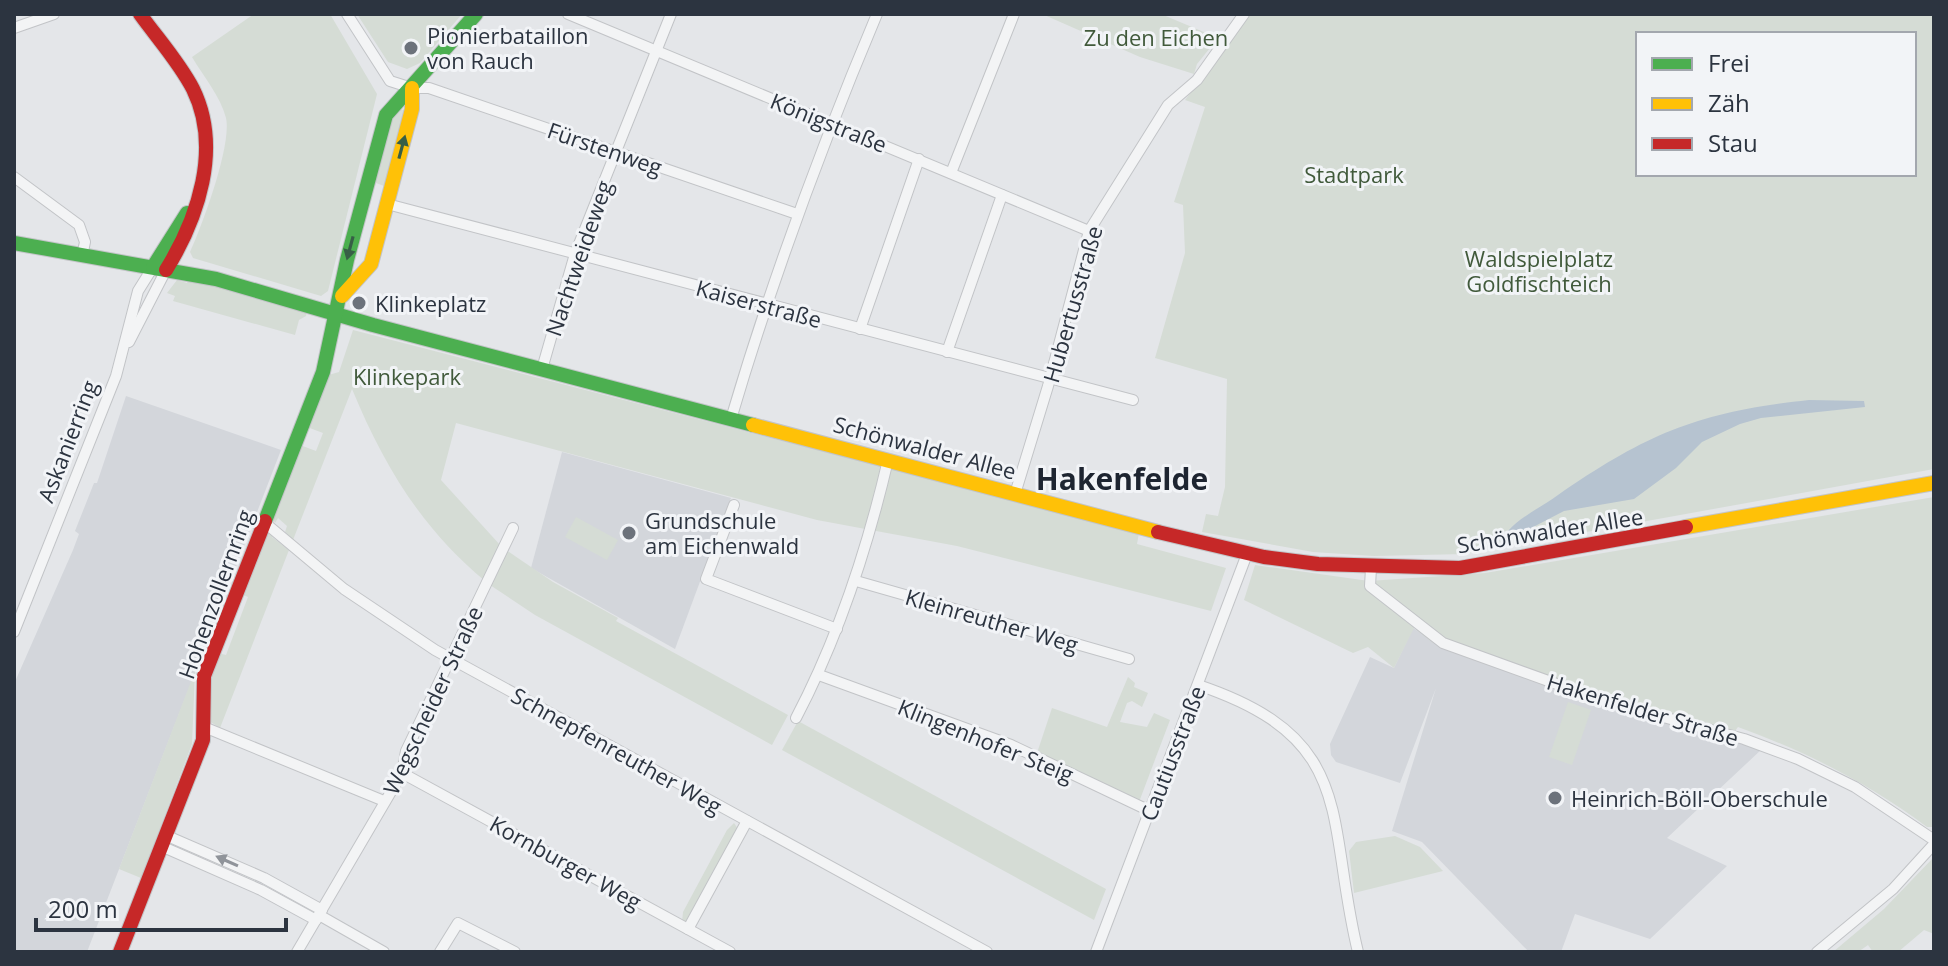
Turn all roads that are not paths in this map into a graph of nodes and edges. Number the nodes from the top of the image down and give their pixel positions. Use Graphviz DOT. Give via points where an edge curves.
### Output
graph roads {
  1 [pos="54,14"];
  2 [pos="140,14"];
  3 [pos="347,14"];
  4 [pos="476,14"];
  5 [pos="568,14"];
  6 [pos="671,14"];
  7 [pos="877,14"];
  8 [pos="1014,14"];
  9 [pos="1244,14"];
  10 [pos="14,28"];
  11 [pos="656,51"];
  12 [pos="412,88"];
  13 [pos="830,123"];
  14 [pos="616,151"];
  15 [pos="919,159"];
  16 [pos="951,173"];
  17 [pos="14,177"];
  18 [pos="1002,195"];
  19 [pos="387,204"];
  20 [pos="797,214"];
  21 [pos="1089,231"];
  22 [pos="14,243"];
  23 [pos="575,254"];
  24 [pos="82,256"];
  25 [pos="160,268"];
  26 [pos="342,296"];
  27 [pos="764,304"];
  28 [pos="337,315"];
  29 [pos="860,329"];
  30 [pos="947,352"];
  31 [pos="542,369"];
  32 [pos="1049,379"];
  33 [pos="1133,400"];
  34 [pos="731,419"];
  35 [pos="888,460"];
  36 [pos="1934,483"];
  37 [pos="1015,494"];
  38 [pos="734,505"];
  39 [pos="264,522"];
  40 [pos="513,528"];
  41 [pos="1247,554"];
  42 [pos="1371,568"];
  43 [pos="856,581"];
  44 [pos="837,629"];
  45 [pos="14,632"];
  46 [pos="451,659"];
  47 [pos="1129,659"];
  48 [pos="819,675"];
  49 [pos="1198,685"];
  50 [pos="796,718"];
  51 [pos="204,727"];
  52 [pos="402,773"];
  53 [pos="384,801"];
  54 [pos="1150,811"];
  55 [pos="747,821"];
  56 [pos="163,841"];
  57 [pos="1934,842"];
  58 [pos="319,915"];
  59 [pos="688,929"];
  60 [pos="120,952"];
  61 [pos="297,952"];
  62 [pos="384,952"];
  63 [pos="440,952"];
  64 [pos="515,952"];
  65 [pos="730,952"];
  66 [pos="987,952"];
  67 [pos="1096,952"];
  68 [pos="1358,952"];
  69 [pos="1817,952"];
  1 -- 10 [label="street"];
  2 -- 25 [label="main road, Askanierring" via="198,99 206,141 184,241"];
  3 -- 12 [label="street" via="390,81"];
  4 -- 12 [label="main road"];
  5 -- 11 [label="street, Königstraße"];
  6 -- 11 [label="street, Nachtweideweg"];
  7 -- 13 [label="street"];
  8 -- 16 [label="street"];
  9 -- 21 [label="street, Hubertusstraße" via="1197,80 1168,105"];
  11 -- 13 [label="street, Königstraße"];
  11 -- 14 [label="street, Nachtweideweg"];
  12 -- 14 [label="street, Fürstenweg" via="429,88"];
  19 -- 12 [label="main road, Hohenzollernring, one-way" via="412,109"];
  12 -- 26 [label="main road, Hohenzollernring, one-way" via="386,115"];
  13 -- 15 [label="street, Königstraße"];
  13 -- 20 [label="street"];
  14 -- 20 [label="street, Fürstenweg"];
  14 -- 23 [label="street, Nachtweideweg"];
  15 -- 16 [label="street, Königstraße"];
  15 -- 29 [label="street"];
  16 -- 18 [label="street, Königstraße"];
  17 -- 24 [label="street" via="79,225 84,233"];
  18 -- 21 [label="street, Königstraße"];
  18 -- 30 [label="street"];
  19 -- 23 [label="street, Kaiserstraße"];
  19 -- 26 [label="main road, Hohenzollernring" via="371,264"];
  20 -- 27 [label="street"];
  21 -- 32 [label="street, Hubertusstraße"];
  22 -- 24 [label="main road, Schönwalder Allee"];
  23 -- 27 [label="street, Kaiserstraße"];
  23 -- 31 [label="street, Nachtweideweg"];
  24 -- 25 [label="main road, Schönwalder Allee"];
  25 -- 28 [label="main road, Schönwalder Allee"];
  25 -- 45 [label="street, Askanierring"];
  26 -- 28 [label="main road, Hohenzollernring"];
  27 -- 29 [label="street, Kaiserstraße"];
  27 -- 34 [label="street"];
  28 -- 31 [label="main road, Schönwalder Allee"];
  28 -- 39 [label="main road, Hohenzollernring" via="323,372"];
  29 -- 30 [label="street, Kaiserstraße"];
  30 -- 32 [label="street, Kaiserstraße"];
  31 -- 34 [label="main road, Schönwalder Allee"];
  32 -- 33 [label="street, Kaiserstraße"];
  32 -- 37 [label="street, Hubertusstraße"];
  34 -- 35 [label="main road, Schönwalder Allee"];
  35 -- 37 [label="main road, Schönwalder Allee"];
  35 -- 43 [label="street"];
  36 -- 42 [label="main road, Schönwalder Allee" via="1506,562"];
  37 -- 41 [label="main road, Schönwalder Allee"];
  38 -- 44 [label="street" via="706,579"];
  39 -- 46 [label="street, Schnepfenreuther Weg" via="377,613"];
  39 -- 51 [label="main road, Hohenzollernring" via="204,676"];
  40 -- 46 [label="street, Wegscheider Straße"];
  41 -- 42 [label="main road, Schönwalder Allee"];
  41 -- 49 [label="street, Cautiusstraße"];
  42 -- 57 [label="street, Hakenfelder Straße" via="1370,586 1443,643 1601,700 1798,759 1855,787"];
  43 -- 44 [label="street"];
  43 -- 47 [label="street, Kleinreuther Weg"];
  44 -- 48 [label="street"];
  46 -- 52 [label="street, Wegscheider Straße" via="406,751"];
  46 -- 55 [label="street, Schnepfenreuther Weg"];
  48 -- 50 [label="street"];
  48 -- 54 [label="street, Klingenhofer Steig" via="1011,745"];
  49 -- 54 [label="street, Cautiusstraße"];
  49 -- 68 [label="street" via="1278,724 1307,752 1322,776 1338,829"];
  51 -- 53 [label="street"];
  51 -- 56 [label="main road, Hohenzollernring"];
  52 -- 53 [label="street, Wegscheider Straße"];
  52 -- 59 [label="street, Kornburger Weg"];
  53 -- 58 [label="street, Wegscheider Straße"];
  54 -- 67 [label="street, Cautiusstraße"];
  55 -- 59 [label="street"];
  55 -- 66 [label="street, Schnepfenreuther Weg"];
  56 -- 58 [label="street"];
  56 -- 60 [label="main road, Hohenzollernring"];
  57 -- 69 [label="street, Hakenfelder Straße" via="1893,889"];
  58 -- 61 [label="street, Wegscheider Straße"];
  58 -- 62 [label="street"];
  59 -- 65 [label="street, Kornburger Weg"];
  63 -- 64 [label="street" via="458,923"];
}
